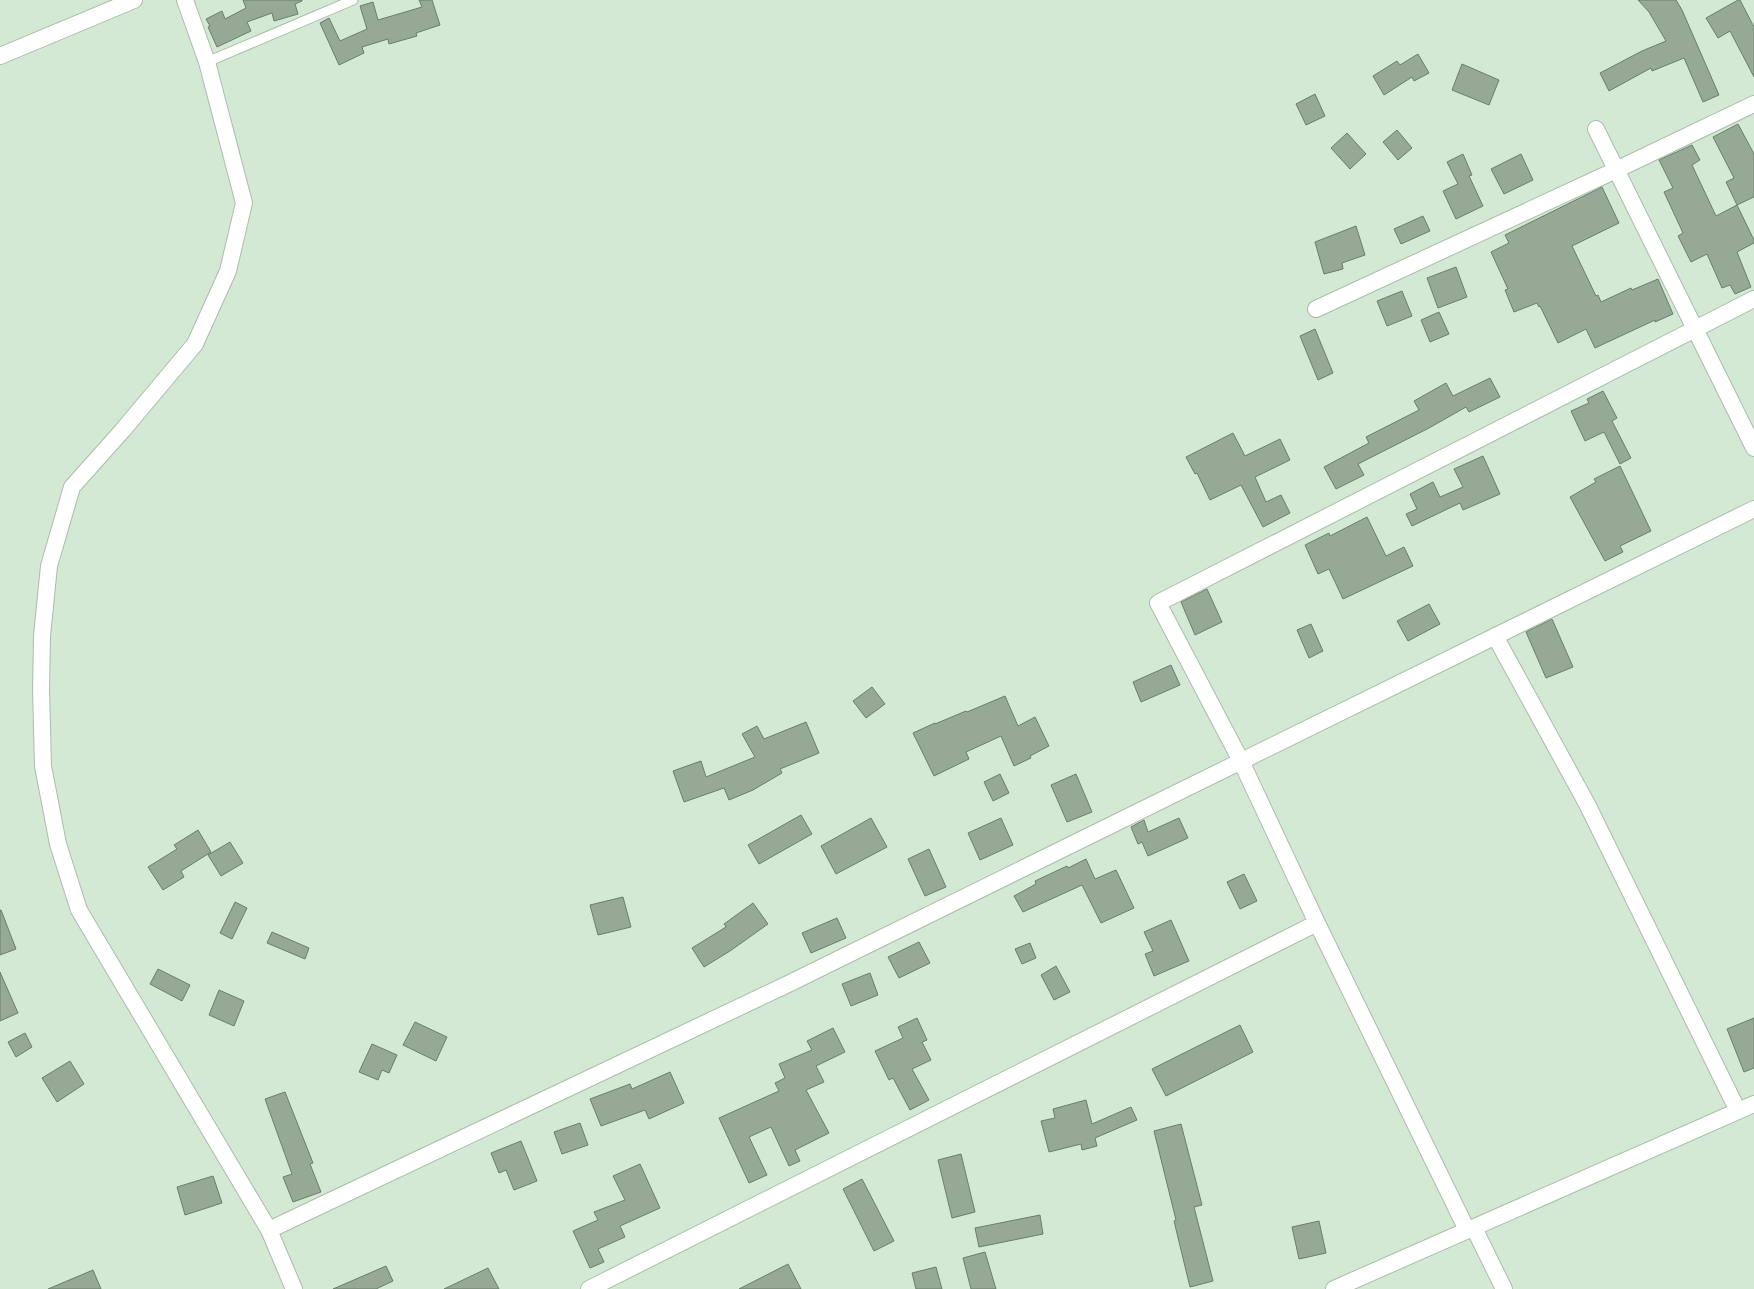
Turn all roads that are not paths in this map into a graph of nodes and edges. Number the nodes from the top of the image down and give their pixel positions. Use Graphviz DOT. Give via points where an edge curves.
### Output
graph roads {
  1 [pos="134,0"];
  2 [pos="185,0"];
  3 [pos="353,0"];
  4 [pos="0,56"];
  5 [pos="207,62"];
  6 [pos="1754,104"];
  7 [pos="1596,129"];
  8 [pos="1616,170"];
  9 [pos="1754,299"];
  10 [pos="1316,309"];
  11 [pos="1694,329"];
  12 [pos="1754,448"];
  13 [pos="1754,509"];
  14 [pos="1495,636"];
  15 [pos="1241,762"];
  16 [pos="1317,923"];
  17 [pos="1754,1104"];
  18 [pos="1738,1111"];
  19 [pos="1470,1229"];
  20 [pos="269,1230"];
  21 [pos="294,1289"];
  22 [pos="589,1289"];
  23 [pos="1334,1289"];
  24 [pos="1504,1289"];
  1 -- 4 [label="street"];
  2 -- 5 [label="street"];
  3 -- 5 [label="lane"];
  5 -- 20 [label="street" via="244,203 228,271 195,344 72,487 49,566 42,636 43,766 58,844 79,910"];
  6 -- 8 [label="street"];
  7 -- 8 [label="street"];
  8 -- 10 [label="street"];
  8 -- 11 [label="street"];
  9 -- 11 [label="street"];
  11 -- 12 [label="street"];
  11 -- 15 [label="street" via="1158,603"];
  13 -- 14 [label="street"];
  14 -- 15 [label="street"];
  14 -- 18 [label="street" via="1587,804"];
  15 -- 16 [label="street"];
  15 -- 20 [label="street" via="786,985"];
  16 -- 19 [label="street"];
  16 -- 22 [label="street"];
  17 -- 18 [label="street"];
  18 -- 19 [label="street"];
  19 -- 23 [label="street"];
  19 -- 24 [label="street"];
  20 -- 21 [label="street"];
}
